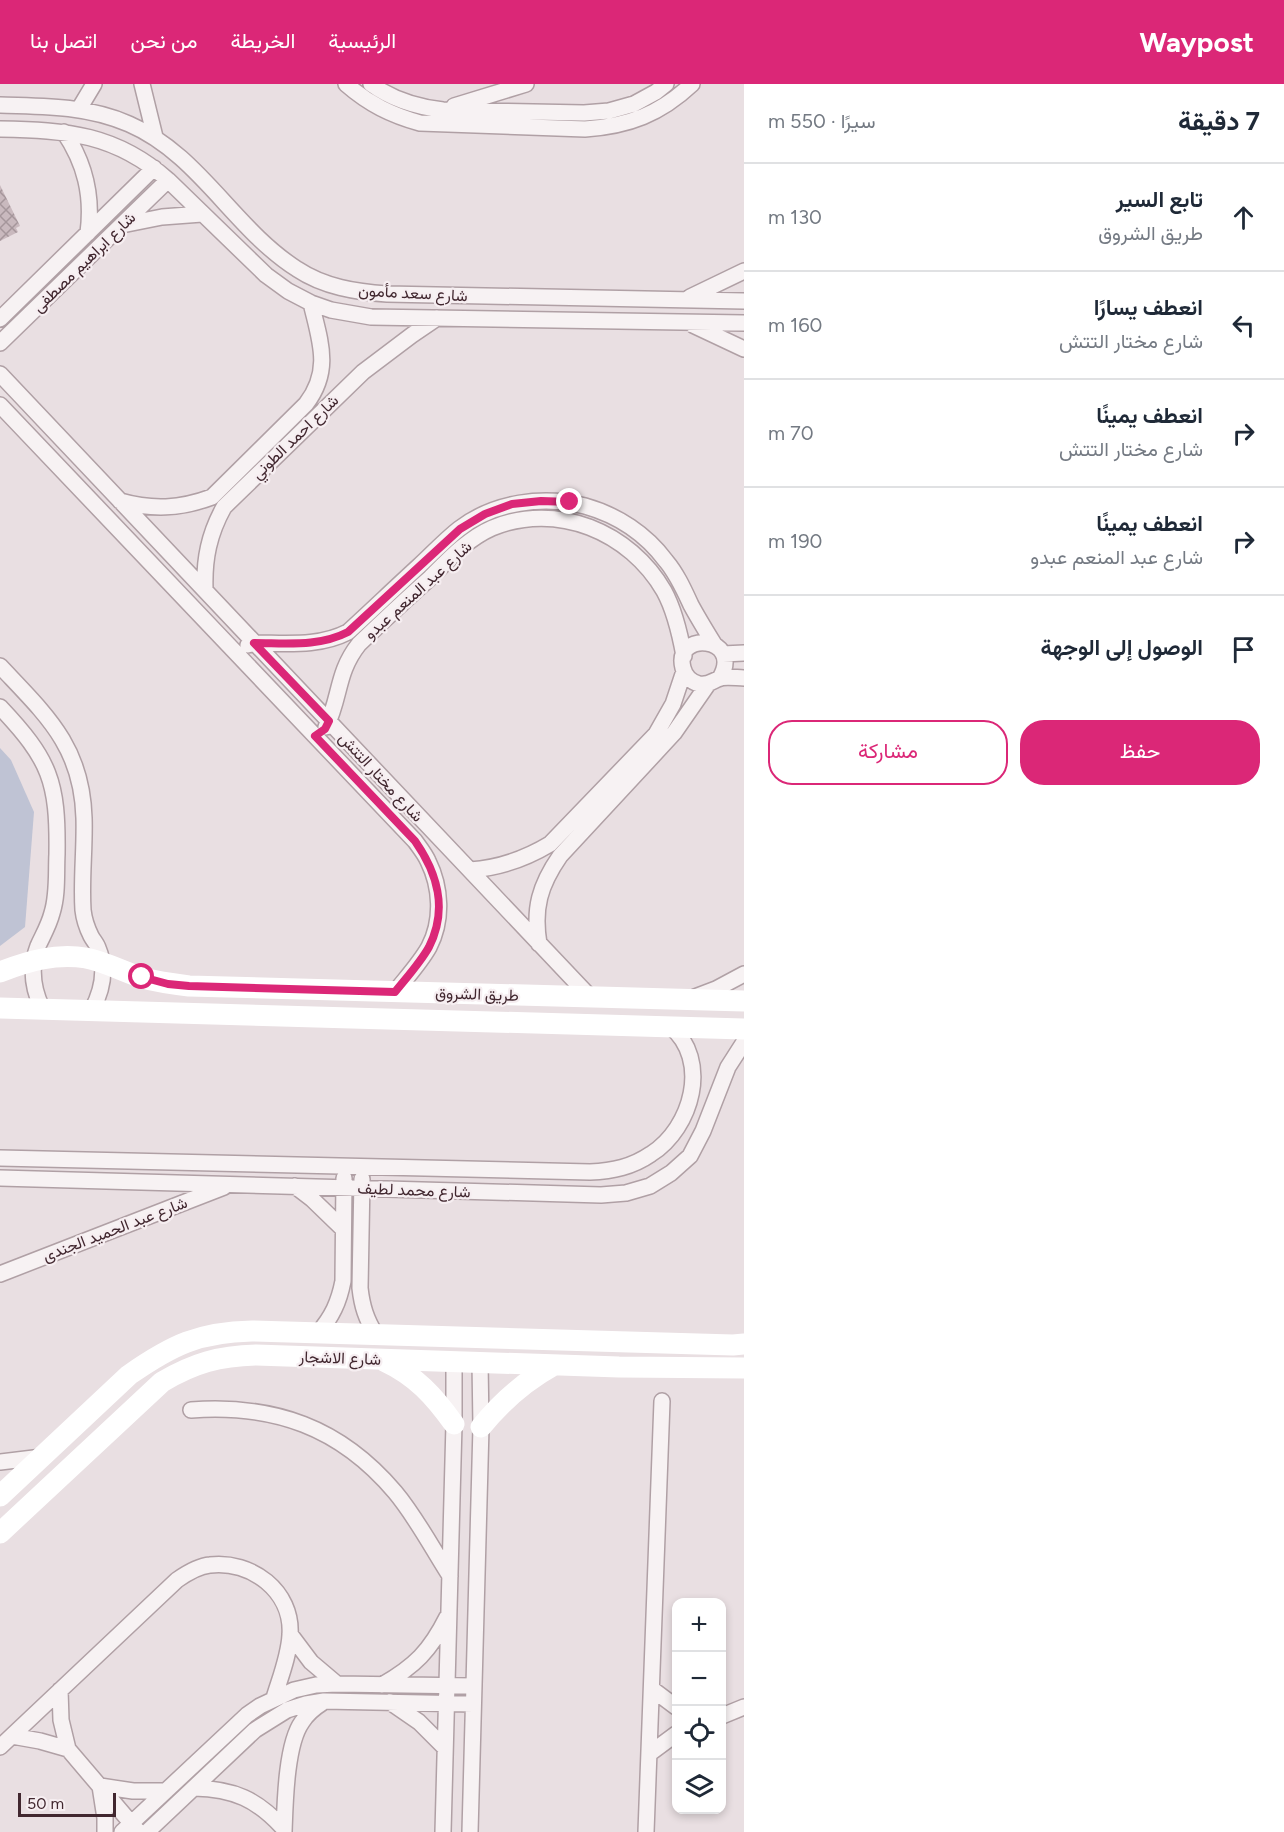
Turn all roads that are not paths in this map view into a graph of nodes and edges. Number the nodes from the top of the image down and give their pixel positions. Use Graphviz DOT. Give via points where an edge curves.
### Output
graph roads {
  1 [pos="94,84"];
  2 [pos="142,84"];
  3 [pos="346,84"];
  4 [pos="371,84"];
  5 [pos="526,84"];
  6 [pos="666,84"];
  7 [pos="692,84"];
  8 [pos="0,105"];
  9 [pos="79,108"];
  10 [pos="442,117"];
  11 [pos="0,129"];
  12 [pos="64,132"];
  13 [pos="155,137"];
  14 [pos="154,168"];
  15 [pos="196,173"];
  16 [pos="168,180"];
  17 [pos="180,192"];
  18 [pos="202,214"];
  19 [pos="122,225"];
  20 [pos="88,233"];
  21 [pos="744,272"];
  22 [pos="683,300"];
  23 [pos="744,301"];
  24 [pos="311,303"];
  25 [pos="3,314"];
  26 [pos="437,318"];
  27 [pos="687,322"];
  28 [pos="744,323"];
  29 [pos="0,344"];
  30 [pos="744,349"];
  31 [pos="0,374"];
  32 [pos="0,405"];
  33 [pos="291,418"];
  34 [pos="302,430"];
  35 [pos="120,501"];
  36 [pos="166,551"];
  37 [pos="152,565"];
  38 [pos="204,589"];
  39 [pos="254,643"];
  40 [pos="719,649"];
  41 [pos="744,653"];
  42 [pos="239,656"];
  43 [pos="684,663"];
  44 [pos="0,666"];
  45 [pos="744,678"];
  46 [pos="714,681"];
  47 [pos="0,707"];
  48 [pos="329,721"];
  49 [pos="315,736"];
  50 [pos="420,818"];
  51 [pos="405,830"];
  52 [pos="470,870"];
  53 [pos="539,944"];
  54 [pos="34,960"];
  55 [pos="102,962"];
  56 [pos="0,972"];
  57 [pos="744,974"];
  58 [pos="395,992"];
  59 [pos="590,997"];
  60 [pos="689,999"];
  61 [pos="744,1001"];
  62 [pos="0,1008"];
  63 [pos="42,1008"];
  64 [pos="92,1010"];
  65 [pos="670,1026"];
  66 [pos="744,1029"];
  67 [pos="744,1042"];
  68 [pos="0,1158"];
  69 [pos="344,1166"];
  70 [pos="362,1166"];
  71 [pos="0,1178"];
  72 [pos="231,1185"];
  73 [pos="295,1186"];
  74 [pos="344,1188"];
  75 [pos="362,1188"];
  76 [pos="343,1229"];
  77 [pos="0,1274"];
  78 [pos="318,1333"];
  79 [pos="376,1335"];
  80 [pos="619,1342"];
  81 [pos="744,1344"];
  82 [pos="381,1359"];
  83 [pos="454,1362"];
  84 [pos="480,1362"];
  85 [pos="554,1365"];
  86 [pos="619,1367"];
  87 [pos="744,1368"];
  88 [pos="101,1401"];
  89 [pos="662,1401"];
  90 [pos="191,1410"];
  91 [pos="120,1421"];
  92 [pos="454,1425"];
  93 [pos="481,1427"];
  94 [pos="42,1457"];
  95 [pos="0,1462"];
  96 [pos="0,1496"];
  97 [pos="0,1533"];
  98 [pos="450,1577"];
  99 [pos="449,1614"];
  100 [pos="290,1634"];
  101 [pos="337,1684"];
  102 [pos="382,1684"];
  103 [pos="447,1686"];
  104 [pos="474,1686"];
  105 [pos="652,1689"];
  106 [pos="60,1690"];
  107 [pos="274,1698"];
  108 [pos="324,1701"];
  109 [pos="390,1702"];
  110 [pos="447,1703"];
  111 [pos="473,1704"];
  112 [pos="675,1706"];
  113 [pos="744,1707"];
  114 [pos="726,1714"];
  115 [pos="12,1736"];
  116 [pos="672,1737"];
  117 [pos="0,1747"];
  118 [pos="446,1748"];
  119 [pos="68,1749"];
  120 [pos="649,1754"];
  121 [pos="100,1786"];
  122 [pos="194,1788"];
  123 [pos="166,1791"];
  124 [pos="131,1829"];
  125 [pos="284,1830"];
  126 [pos="105,1832"];
  127 [pos="147,1832"];
  128 [pos="443,1832"];
  129 [pos="470,1832"];
  130 [pos="646,1832"];
  1 -- 9 [label="street"];
  2 -- 13 [label="street"];
  3 -- 10 [label="street" via="400,118 420,123"];
  4 -- 10 [label="street"];
  5 -- 10 [label="street"];
  6 -- 10 [label="street" via="634,104 609,111"];
  7 -- 10 [label="street" via="654,112 604,128"];
  8 -- 9 [label="street, شارع سعد مأمون"];
  9 -- 13 [label="street, شارع سعد مأمون" via="122,121"];
  11 -- 12 [label="street, شارع سعد مأمون"];
  12 -- 14 [label="street, شارع سعد مأمون" via="112,144"];
  12 -- 20 [label="street" via="79,156 88,184"];
  13 -- 15 [label="street, شارع سعد مأمون"];
  14 -- 16 [label="street, شارع سعد مأمون"];
  14 -- 20 [label="street, شارع ابراهيم مصطفى"];
  15 -- 17 [label="street"];
  15 -- 22 [label="street, شارع سعد مأمون" via="273,252 326,284 356,292"];
  16 -- 17 [label="street, شارع سعد مأمون"];
  16 -- 19 [label="street, شارع ابراهيم مصطفى"];
  17 -- 18 [label="street, شارع سعد مأمون"];
  18 -- 19 [label="street"];
  18 -- 24 [label="street, شارع سعد مأمون" via="266,275"];
  19 -- 29 [label="street, شارع ابراهيم مصطفى"];
  20 -- 25 [label="street, شارع ابراهيم مصطفى"];
  21 -- 22 [label="street"];
  22 -- 23 [label="street, شارع سعد مأمون"];
  24 -- 26 [label="street, شارع سعد مأمون" via="351,315"];
  24 -- 33 [label="street, شارع احمد الطوني" via="323,366 315,393"];
  26 -- 27 [label="street, شارع سعد مأمون"];
  26 -- 34 [label="street, شارع احمد الطوني" via="363,372"];
  27 -- 28 [label="street, شارع سعد مأمون"];
  27 -- 30 [label="street"];
  31 -- 35 [label="street, شارع مختار التتش"];
  32 -- 37 [label="street, شارع مختار التتش"];
  33 -- 34 [label="street"];
  33 -- 35 [label="street, شارع احمد الطوني" via="212,497 166,507"];
  34 -- 38 [label="street, شارع احمد الطوني" via="224,507 209,538"];
  35 -- 36 [label="street, شارع مختار التتش"];
  36 -- 37 [label="street"];
  36 -- 38 [label="street, شارع مختار التتش"];
  37 -- 42 [label="street, شارع مختار التتش"];
  38 -- 39 [label="street, شارع مختار التتش"];
  39 -- 40 [label="street, شارع عبد المنعم عبدو" via="335,639 348,632 460,529 512,504 541,501 570,502 598,510 624,522 648,540 667,561"];
  39 -- 42 [label="street"];
  39 -- 48 [label="street, شارع مختار التتش"];
  40 -- 41 [label="street"];
  40 -- 43 [label="street" via="699,642 687,650"];
  40 -- 46 [label="street" via="724,670"];
  42 -- 49 [label="street, شارع مختار التتش"];
  43 -- 46 [label="street" via="694,682"];
  43 -- 48 [label="street, شارع عبد المنعم عبدو" via="677,623 667,599 650,570 633,552 613,537 582,524 541,518 516,521 492,528 464,545 359,644 344,667"];
  43 -- 52 [label="street" via="673,704 656,734 550,844 503,865"];
  44 -- 55 [label="street" via="51,720 79,777 83,798 83,911"];
  45 -- 46 [label="street"];
  46 -- 53 [label="street" via="674,733 549,871 537,907"];
  47 -- 54 [label="street" via="35,747 55,798 56,893"];
  48 -- 49 [label="street, شارع عبد المنعم عبدو"];
  48 -- 50 [label="street, شارع مختار التتش"];
  49 -- 51 [label="street, شارع مختار التتش"];
  50 -- 51 [label="street"];
  50 -- 52 [label="street, شارع مختار التتش"];
  51 -- 58 [label="street, شارع مختار التتش" via="428,860 439,903 437,925 429,946"];
  52 -- 53 [label="street, شارع مختار التتش"];
  53 -- 59 [label="street, شارع مختار التتش"];
  54 -- 55 [label="street, طريق الشروق" via="69,957"];
  54 -- 56 [label="street, طريق الشروق"];
  54 -- 63 [label="street" via="33,980"];
  55 -- 58 [label="street, طريق الشروق" via="168,984"];
  55 -- 64 [label="street" via="100,992"];
  57 -- 60 [label="street"];
  58 -- 59 [label="street, طريق الشروق"];
  59 -- 60 [label="street, طريق الشروق"];
  60 -- 61 [label="street, طريق الشروق"];
  62 -- 63 [label="street, طريق الشروق"];
  63 -- 64 [label="street, طريق الشروق"];
  64 -- 65 [label="street, طريق الشروق"];
  65 -- 66 [label="street, طريق الشروق"];
  65 -- 70 [label="street, شارع محمد لطيف" via="682,1038 690,1055 690,1097 670,1137 654,1153 634,1164 590,1172"];
  67 -- 75 [label="street, شارع محمد لطيف" via="728,1067 690,1156 650,1186 626,1194 601,1195"];
  68 -- 69 [label="street, شارع محمد لطيف"];
  69 -- 70 [label="street, شارع محمد لطيف"];
  69 -- 74 [label="street"];
  70 -- 75 [label="street"];
  71 -- 72 [label="street, شارع محمد لطيف"];
  72 -- 73 [label="street, شارع محمد لطيف"];
  72 -- 77 [label="street, شارع عبد الحميد الجندى"];
  73 -- 74 [label="street, شارع محمد لطيف"];
  73 -- 76 [label="street"];
  74 -- 75 [label="street, شارع محمد لطيف"];
  74 -- 76 [label="street"];
  75 -- 79 [label="street" via="360,1288 367,1320"];
  76 -- 78 [label="street" via="340,1295 328,1322"];
  78 -- 79 [label="street, شارع الاشجار"];
  78 -- 88 [label="street, شارع الاشجار" via="226,1332 200,1337 152,1359"];
  79 -- 80 [label="street, شارع الاشجار"];
  80 -- 81 [label="street, شارع الاشجار"];
  80 -- 86 [label="street"];
  82 -- 83 [label="street, شارع الاشجار"];
  82 -- 91 [label="street, شارع الاشجار" via="256,1355 207,1361 162,1382"];
  82 -- 92 [label="street" via="423,1386"];
  83 -- 84 [label="street, شارع الاشجار"];
  83 -- 92 [label="street"];
  84 -- 85 [label="street, شارع الاشجار"];
  84 -- 93 [label="street"];
  85 -- 86 [label="street, شارع الاشجار"];
  85 -- 93 [label="street" via="514,1390"];
  86 -- 87 [label="street, شارع الاشجار"];
  88 -- 91 [label="street"];
  88 -- 94 [label="street, شارع الاشجار"];
  89 -- 105 [label="street"];
  90 -- 98 [label="street" via="220,1408 278,1415 331,1437 377,1472 396,1494"];
  91 -- 97 [label="street, شارع الاشجار"];
  92 -- 98 [label="street"];
  93 -- 104 [label="street"];
  94 -- 95 [label="street"];
  94 -- 96 [label="street, شارع الاشجار"];
  98 -- 99 [label="street"];
  99 -- 102 [label="street" via="422,1656"];
  99 -- 103 [label="street"];
  100 -- 101 [label="street" via="311,1662"];
  100 -- 106 [label="street" via="282,1600 272,1586 243,1567 208,1565 177,1580"];
  100 -- 107 [label="street"];
  101 -- 102 [label="street"];
  101 -- 107 [label="street" via="316,1685"];
  102 -- 103 [label="street"];
  103 -- 104 [label="street"];
  103 -- 110 [label="street"];
  104 -- 111 [label="street"];
  105 -- 112 [label="street"];
  105 -- 120 [label="street"];
  106 -- 115 [label="street"];
  106 -- 119 [label="street" via="61,1720"];
  107 -- 123 [label="street" via="247,1715"];
  108 -- 109 [label="street"];
  108 -- 122 [label="street" via="287,1710 270,1719"];
  108 -- 125 [label="street" via="301,1723 294,1737"];
  109 -- 110 [label="street"];
  109 -- 118 [label="street"];
  110 -- 111 [label="street"];
  110 -- 118 [label="street"];
  111 -- 129 [label="street"];
  113 -- 114 [label="street"];
  115 -- 117 [label="street"];
  115 -- 119 [label="street"];
  116 -- 120 [label="street"];
  118 -- 128 [label="street"];
  119 -- 121 [label="street"];
  120 -- 130 [label="street"];
  121 -- 123 [label="street"];
  121 -- 124 [label="street"];
  121 -- 126 [label="street"];
  122 -- 125 [label="street" via="235,1793 270,1814"];
  122 -- 127 [label="street"];
  123 -- 124 [label="street"];
}
